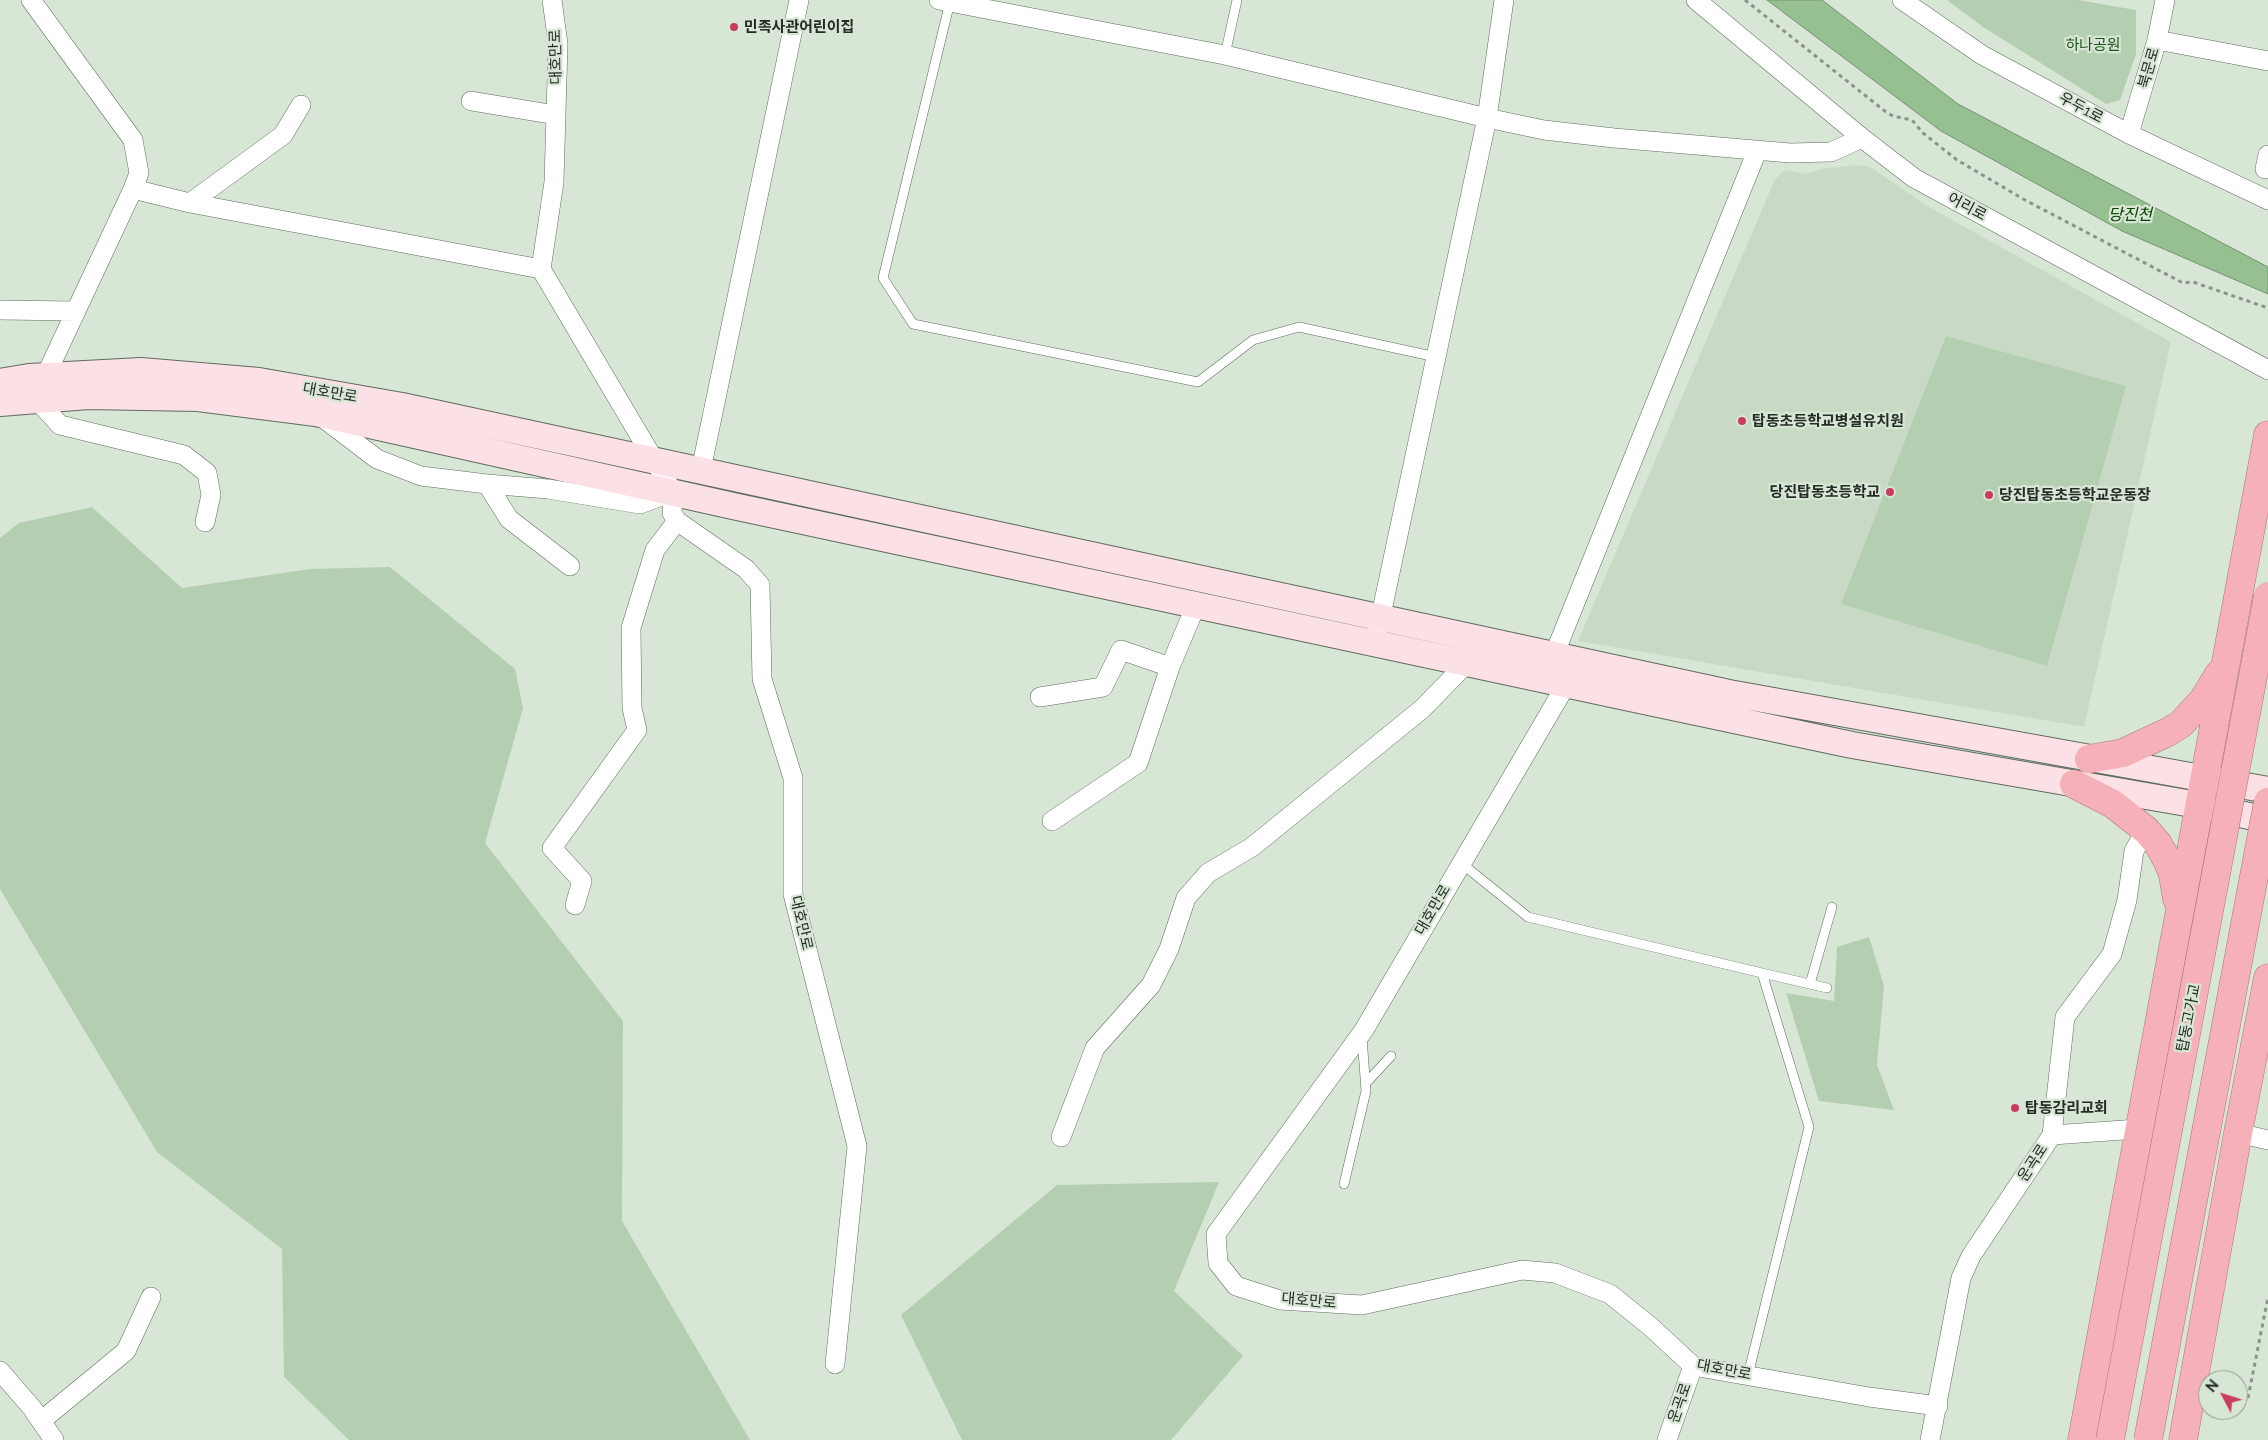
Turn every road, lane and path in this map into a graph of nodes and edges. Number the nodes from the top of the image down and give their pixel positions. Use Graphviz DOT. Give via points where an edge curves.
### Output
graph roads {
  1 [pos="31,0"];
  2 [pos="552,0"];
  3 [pos="799,0"];
  4 [pos="1237,0"];
  5 [pos="1504,0"];
  6 [pos="1696,0"];
  7 [pos="1745,0"];
  8 [pos="1902,0"];
  9 [pos="2165,0"];
  10 [pos="945,1"];
  11 [pos="2157,40"];
  12 [pos="1225,55"];
  13 [pos="2268,61"];
  14 [pos="471,101"];
  15 [pos="301,105"];
  16 [pos="556,115"];
  17 [pos="1487,118"];
  18 [pos="2130,134"];
  19 [pos="1862,138"];
  20 [pos="1758,151"];
  21 [pos="133,189"];
  22 [pos="2268,200"];
  23 [pos="190,203"];
  24 [pos="541,269"];
  25 [pos="2268,308"];
  26 [pos="0,310"];
  27 [pos="76,311"];
  28 [pos="1436,358"];
  29 [pos="2268,370"];
  30 [pos="46,375"];
  31 [pos="0,382"];
  32 [pos="37,400"];
  33 [pos="0,403"];
  34 [pos="316,413"];
  35 [pos="2268,435"];
  36 [pos="655,460"];
  37 [pos="701,470"];
  38 [pos="487,484"];
  39 [pos="674,509"];
  40 [pos="205,522"];
  41 [pos="570,566"];
  42 [pos="2268,596"];
  43 [pos="1196,605"];
  44 [pos="1381,618"];
  45 [pos="1375,644"];
  46 [pos="2227,654"];
  47 [pos="1554,655"];
  48 [pos="1467,663"];
  49 [pos="1170,667"];
  50 [pos="1566,685"];
  51 [pos="1040,697"];
  52 [pos="2089,759"];
  53 [pos="2204,779"];
  54 [pos="2074,784"];
  55 [pos="2268,790"];
  56 [pos="2268,802"];
  57 [pos="2198,805"];
  58 [pos="2268,820"];
  59 [pos="1052,821"];
  60 [pos="2146,830"];
  61 [pos="1460,863"];
  62 [pos="575,906"];
  63 [pos="1832,907"];
  64 [pos="2176,934"];
  65 [pos="1762,973"];
  66 [pos="2268,978"];
  67 [pos="1810,984"];
  68 [pos="1827,988"];
  69 [pos="1362,1032"];
  70 [pos="1391,1056"];
  71 [pos="1366,1083"];
  72 [pos="2138,1129"];
  73 [pos="2238,1133"];
  74 [pos="2052,1135"];
  75 [pos="1061,1137"];
  76 [pos="2268,1140"];
  77 [pos="1344,1184"];
  78 [pos="151,1297"];
  79 [pos="2268,1297"];
  80 [pos="835,1364"];
  81 [pos="1693,1366"];
  82 [pos="0,1371"];
  83 [pos="1748,1375"];
  84 [pos="2248,1398"];
  85 [pos="1938,1406"];
  86 [pos="41,1421"];
  87 [pos="54,1440"];
  88 [pos="1667,1440"];
  89 [pos="1930,1440"];
  90 [pos="2082,1440"];
  91 [pos="2110,1440"];
  92 [pos="2148,1440"];
  93 [pos="2183,1440"];
  1 -- 21 [label="street" via="133,140 139,173"];
  2 -- 16 [label="street, 대호만로" via="558,44"];
  3 -- 37 [label="street"];
  4 -- 12 [label="lane"];
  5 -- 17 [label="street"];
  6 -- 19 [label="street, 어리로"];
  7 -- 25 [label="path" via="1886,112 1912,120 1957,160 2025,200 2183,283 2193,282"];
  8 -- 18 [label="street, 우두1로" via="1982,55"];
  9 -- 11 [label="street, 북문로"];
  10 -- 12 [label="street"];
  10 -- 28 [label="lane" via="884,278 913,324 1198,382 1253,340 1299,327"];
  11 -- 13 [label="street"];
  11 -- 18 [label="street, 북문로"];
  12 -- 17 [label="street"];
  14 -- 16 [label="street"];
  15 -- 23 [label="street" via="283,135"];
  16 -- 24 [label="street, 대호만로" via="554,182"];
  17 -- 20 [label="street" via="1544,130"];
  17 -- 28 [label="street"];
  18 -- 22 [label="street, 우두1로"];
  19 -- 20 [label="street" via="1831,152"];
  19 -- 29 [label="street, 어리로" via="1914,178"];
  20 -- 47 [label="street"];
  21 -- 23 [label="street"];
  21 -- 27 [label="street"];
  23 -- 24 [label="street"];
  24 -- 36 [label="street, 대호만로"];
  26 -- 27 [label="street"];
  27 -- 30 [label="street"];
  28 -- 44 [label="street"];
  30 -- 31 [label="main road, 대호만로"];
  30 -- 36 [label="main road, 대호만로" via="141,371 259,381 402,406"];
  32 -- 33 [label="main road, 대호만로"];
  32 -- 34 [label="main road, 대호만로" via="88,396 198,398"];
  32 -- 40 [label="street" via="60,425 184,455 207,473 211,495"];
  34 -- 38 [label="street, 대호만로" via="377,459 421,476"];
  34 -- 39 [label="main road, 대호만로"];
  35 -- 46 [label="highway"];
  36 -- 37 [label="main road, 대호만로"];
  36 -- 39 [label="street, 대호만로"];
  37 -- 44 [label="main road, 대호만로"];
  38 -- 39 [label="street, 대호만로" via="548,489"];
  38 -- 41 [label="street" via="509,519"];
  39 -- 43 [label="main road"];
  39 -- 62 [label="street" via="654,550 631,628 632,708 637,730 552,848 582,881"];
  39 -- 80 [label="street, 대호만로" via="746,569 760,585 762,679 793,778 793,894 856,1146"];
  42 -- 91 [label="highway, 탑동고가교, bridge"];
  43 -- 45 [label="main road"];
  43 -- 49 [label="street"];
  44 -- 45 [label="street"];
  44 -- 47 [label="main road, 대호만로"];
  45 -- 48 [label="main road"];
  46 -- 52 [label="highway" via="2212,688 2181,724 2138,747"];
  46 -- 53 [label="highway"];
  47 -- 52 [label="main road, 대호만로" via="1729,693"];
  48 -- 50 [label="main road"];
  48 -- 75 [label="street" via="1422,708 1252,847 1208,873 1186,898 1169,949 1151,985 1095,1048"];
  49 -- 51 [label="street" via="1121,650 1103,687"];
  49 -- 59 [label="street" via="1138,762"];
  50 -- 54 [label="main road" via="1852,745"];
  50 -- 61 [label="street, 대호만로"];
  52 -- 53 [label="main road, 대호만로"];
  53 -- 55 [label="main road, 대호만로"];
  53 -- 57 [label="highway"];
  54 -- 57 [label="main road"];
  54 -- 60 [label="highway" via="2113,804"];
  56 -- 92 [label="highway, bridge"];
  57 -- 58 [label="main road"];
  57 -- 64 [label="highway"];
  60 -- 64 [label="highway" via="2158,844 2173,875 2177,902"];
  60 -- 74 [label="street, 운곡로" via="2134,851 2127,900 2112,954 2065,1018"];
  61 -- 65 [label="lane" via="1528,917"];
  61 -- 69 [label="street, 대호만로"];
  63 -- 67 [label="lane"];
  64 -- 72 [label="highway"];
  65 -- 67 [label="lane"];
  65 -- 83 [label="lane" via="1809,1127"];
  66 -- 73 [label="highway"];
  67 -- 68 [label="lane"];
  69 -- 71 [label="lane"];
  69 -- 81 [label="street, 대호만로" via="1216,1234 1218,1264 1236,1286 1280,1300 1362,1305 1522,1270 1554,1273 1610,1294"];
  70 -- 71 [label="lane"];
  71 -- 77 [label="lane"];
  72 -- 74 [label="street"];
  72 -- 90 [label="highway"];
  73 -- 76 [label="street"];
  73 -- 93 [label="highway"];
  74 -- 85 [label="street, 운곡로" via="1972,1256 1961,1278"];
  78 -- 86 [label="street" via="126,1351"];
  79 -- 84 [label="path"];
  81 -- 83 [label="street, 대호만로"];
  81 -- 88 [label="street, 운곡로"];
  82 -- 86 [label="street"];
  83 -- 85 [label="street, 대호만로"];
  85 -- 89 [label="street, 운곡로"];
  86 -- 87 [label="street"];
}
